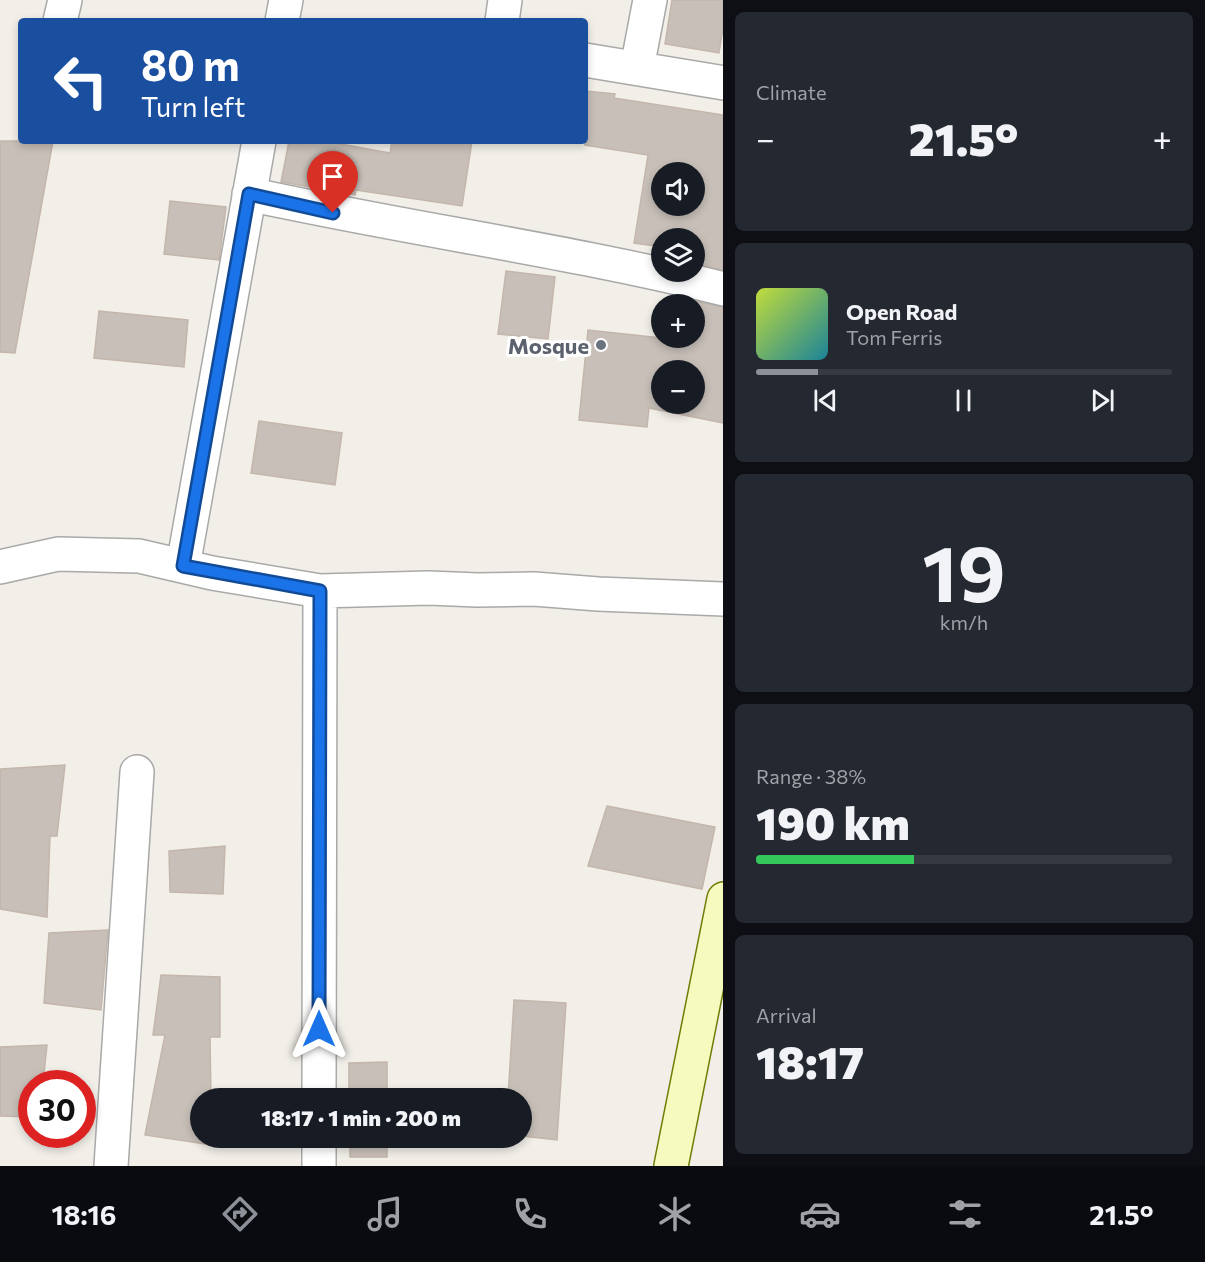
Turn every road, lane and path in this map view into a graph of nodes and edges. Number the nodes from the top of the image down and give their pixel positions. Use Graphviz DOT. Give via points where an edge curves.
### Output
graph roads {
  1 [pos="65,0"];
  2 [pos="286,0"];
  3 [pos="505,0"];
  4 [pos="650,0"];
  5 [pos="61,18"];
  6 [pos="283,18"];
  7 [pos="502,18"];
  8 [pos="588,60"];
  9 [pos="637,68"];
  10 [pos="723,83"];
  11 [pos="258,144"];
  12 [pos="249,194"];
  13 [pos="723,289"];
  14 [pos="183,566"];
  15 [pos="0,567"];
  16 [pos="320,591"];
  17 [pos="723,599"];
  18 [pos="137,772"];
  19 [pos="723,899"];
  20 [pos="716,973"];
  21 [pos="319,1088"];
  22 [pos="319,1148"];
  23 [pos="111,1166"];
  24 [pos="319,1166"];
  25 [pos="671,1166"];
  1 -- 5 [label="street"];
  2 -- 6 [label="street"];
  3 -- 7 [label="street"];
  4 -- 9 [label="street"];
  8 -- 9 [label="street"];
  9 -- 10 [label="street"];
  11 -- 12 [label="street"];
  12 -- 13 [label="street"];
  12 -- 14 [label="street"];
  14 -- 15 [label="street" via="139,556 58,554"];
  14 -- 16 [label="street"];
  16 -- 17 [label="street" via="534,589"];
  16 -- 21 [label="street"];
  18 -- 23 [label="street"];
  19 -- 20 [label="main road"];
  20 -- 25 [label="main road"];
  22 -- 24 [label="street"];
}
